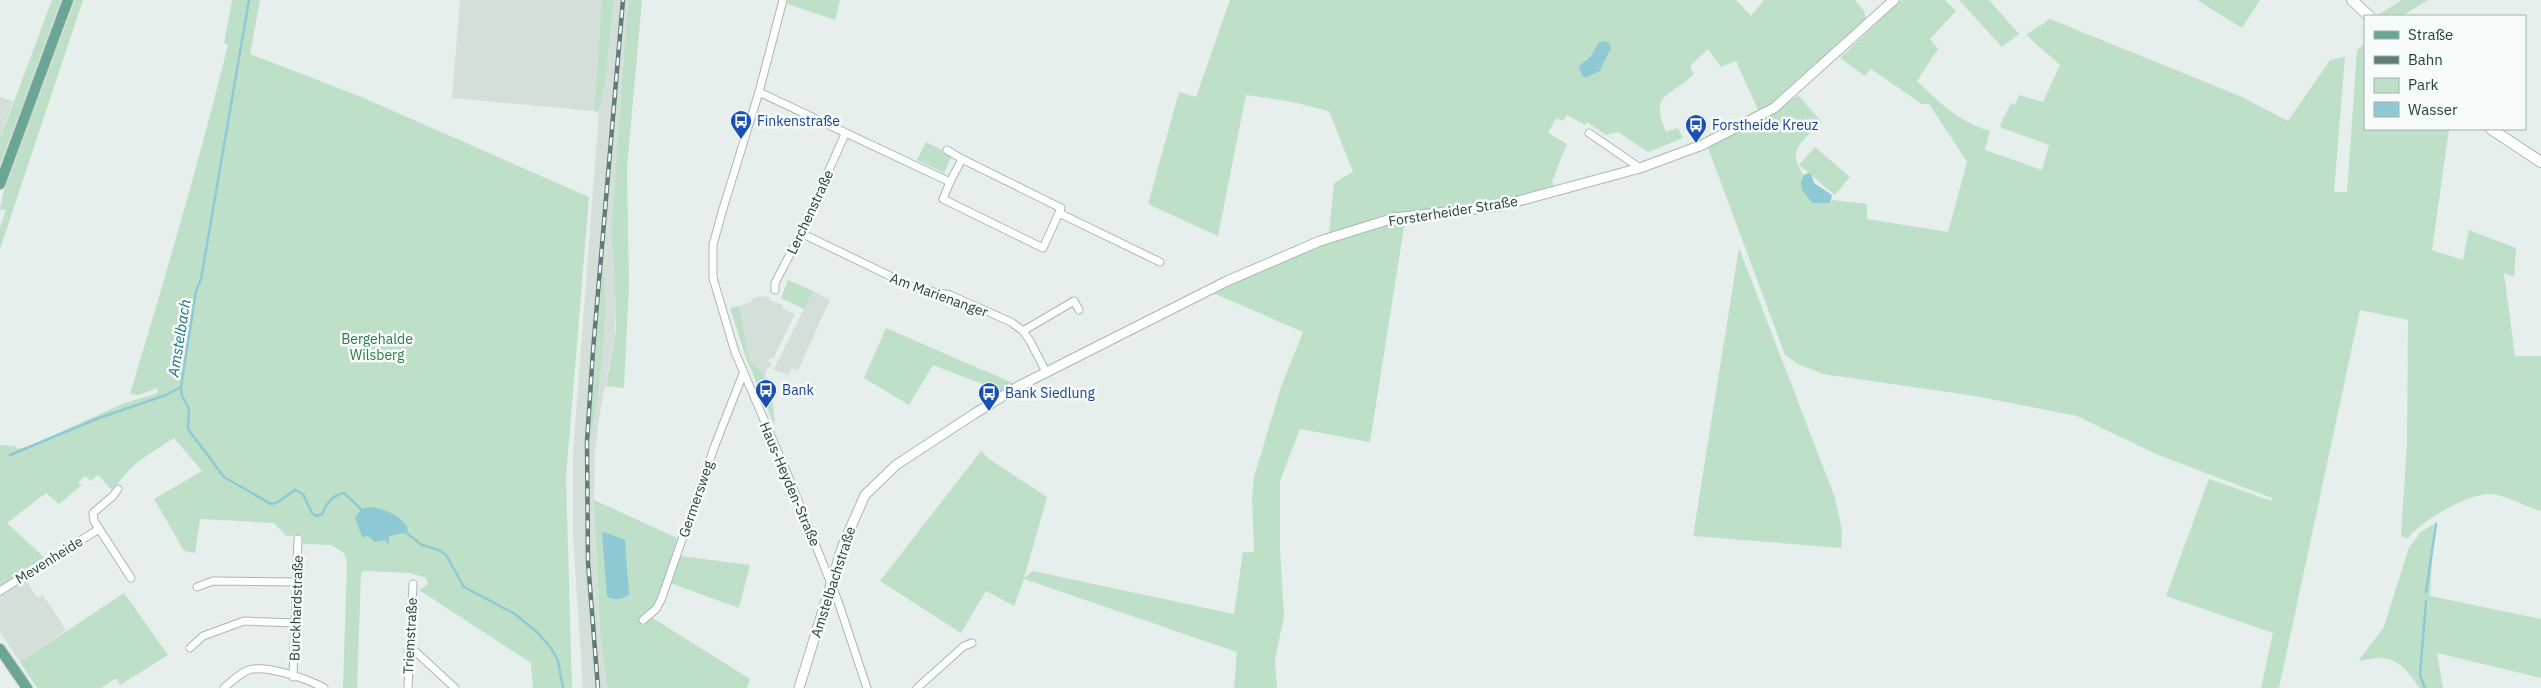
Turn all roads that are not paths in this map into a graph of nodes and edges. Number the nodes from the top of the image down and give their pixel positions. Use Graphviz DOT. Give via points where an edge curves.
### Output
graph roads {
  1 [pos="68,0"];
  2 [pos="783,0"];
  3 [pos="1894,0"];
  4 [pos="2352,0"];
  5 [pos="2368,15"];
  6 [pos="759,92"];
  7 [pos="2493,130"];
  8 [pos="1589,133"];
  9 [pos="845,134"];
  10 [pos="947,150"];
  11 [pos="962,159"];
  12 [pos="2541,162"];
  13 [pos="1640,168"];
  14 [pos="950,182"];
  15 [pos="0,184"];
  16 [pos="1059,213"];
  17 [pos="801,233"];
  18 [pos="1160,262"];
  19 [pos="775,290"];
  20 [pos="1188,301"];
  21 [pos="1079,310"];
  22 [pos="1023,331"];
  23 [pos="1046,372"];
  24 [pos="743,374"];
  25 [pos="118,489"];
  26 [pos="99,529"];
  27 [pos="298,538"];
  28 [pos="131,578"];
  29 [pos="296,582"];
  30 [pos="830,583"];
  31 [pos="413,584"];
  32 [pos="197,587"];
  33 [pos="0,591"];
  34 [pos="824,603"];
  35 [pos="839,604"];
  36 [pos="643,620"];
  37 [pos="295,623"];
  38 [pos="972,643"];
  39 [pos="190,648"];
  40 [pos="0,650"];
  41 [pos="408,651"];
  42 [pos="293,676"];
  43 [pos="26,688"];
  44 [pos="224,688"];
  45 [pos="324,688"];
  46 [pos="408,688"];
  47 [pos="456,688"];
  48 [pos="799,688"];
  49 [pos="867,688"];
  50 [pos="917,688"];
  1 -- 15 [label="main road"];
  2 -- 6 [label="street, Haus-Heyden-Straße"];
  3 -- 13 [label="street, Forsterheider Straße" via="1774,108 1702,145"];
  4 -- 5 [label="main road"];
  6 -- 9 [label="street"];
  6 -- 24 [label="street, Haus-Heyden-Straße" via="715,237 712,260 725,322"];
  7 -- 12 [label="main road"];
  8 -- 13 [label="street"];
  9 -- 14 [label="street"];
  9 -- 17 [label="street, Lerchenstraße"];
  10 -- 11 [label="street"];
  11 -- 14 [label="street"];
  11 -- 16 [label="street" via="1061,208"];
  13 -- 20 [label="street, Forsterheider Straße" via="1500,206 1394,218 1320,241"];
  14 -- 16 [label="street" via="943,199 1043,248"];
  16 -- 18 [label="street"];
  17 -- 19 [label="street, Lerchenstraße" via="775,283"];
  17 -- 22 [label="street, Am Marienanger" via="917,289 950,295 1011,322"];
  20 -- 23 [label="street, Amstelbachstraße"];
  21 -- 22 [label="street" via="1074,301"];
  22 -- 23 [label="street, Am Marienanger"];
  23 -- 30 [label="street, Amstelbachstraße" via="921,447 876,482 856,514"];
  24 -- 30 [label="street, Haus-Heyden-Straße" via="789,478"];
  24 -- 36 [label="street, Germersweg" via="656,610"];
  25 -- 26 [label="street" via="93,513"];
  26 -- 28 [label="street"];
  26 -- 33 [label="street, Mevenheide"];
  27 -- 29 [label="street, Burckhardstraße"];
  29 -- 32 [label="street" via="213,580"];
  29 -- 37 [label="street, Burckhardstraße"];
  30 -- 34 [label="street, Amstelbachstraße"];
  30 -- 35 [label="street, Haus-Heyden-Straße"];
  31 -- 41 [label="street, Triemstraße"];
  34 -- 35 [label="street" via="832,600"];
  34 -- 48 [label="street, Amstelbachstraße"];
  35 -- 49 [label="street, Haus-Heyden-Straße"];
  37 -- 39 [label="street" via="244,621 203,636"];
  37 -- 42 [label="street, Burckhardstraße"];
  38 -- 50 [label="street" via="964,646"];
  40 -- 43 [label="main road"];
  41 -- 46 [label="street, Triemstraße"];
  41 -- 47 [label="street" via="416,652"];
  42 -- 44 [label="street" via="253,669 244,671"];
  42 -- 45 [label="street"];
}
